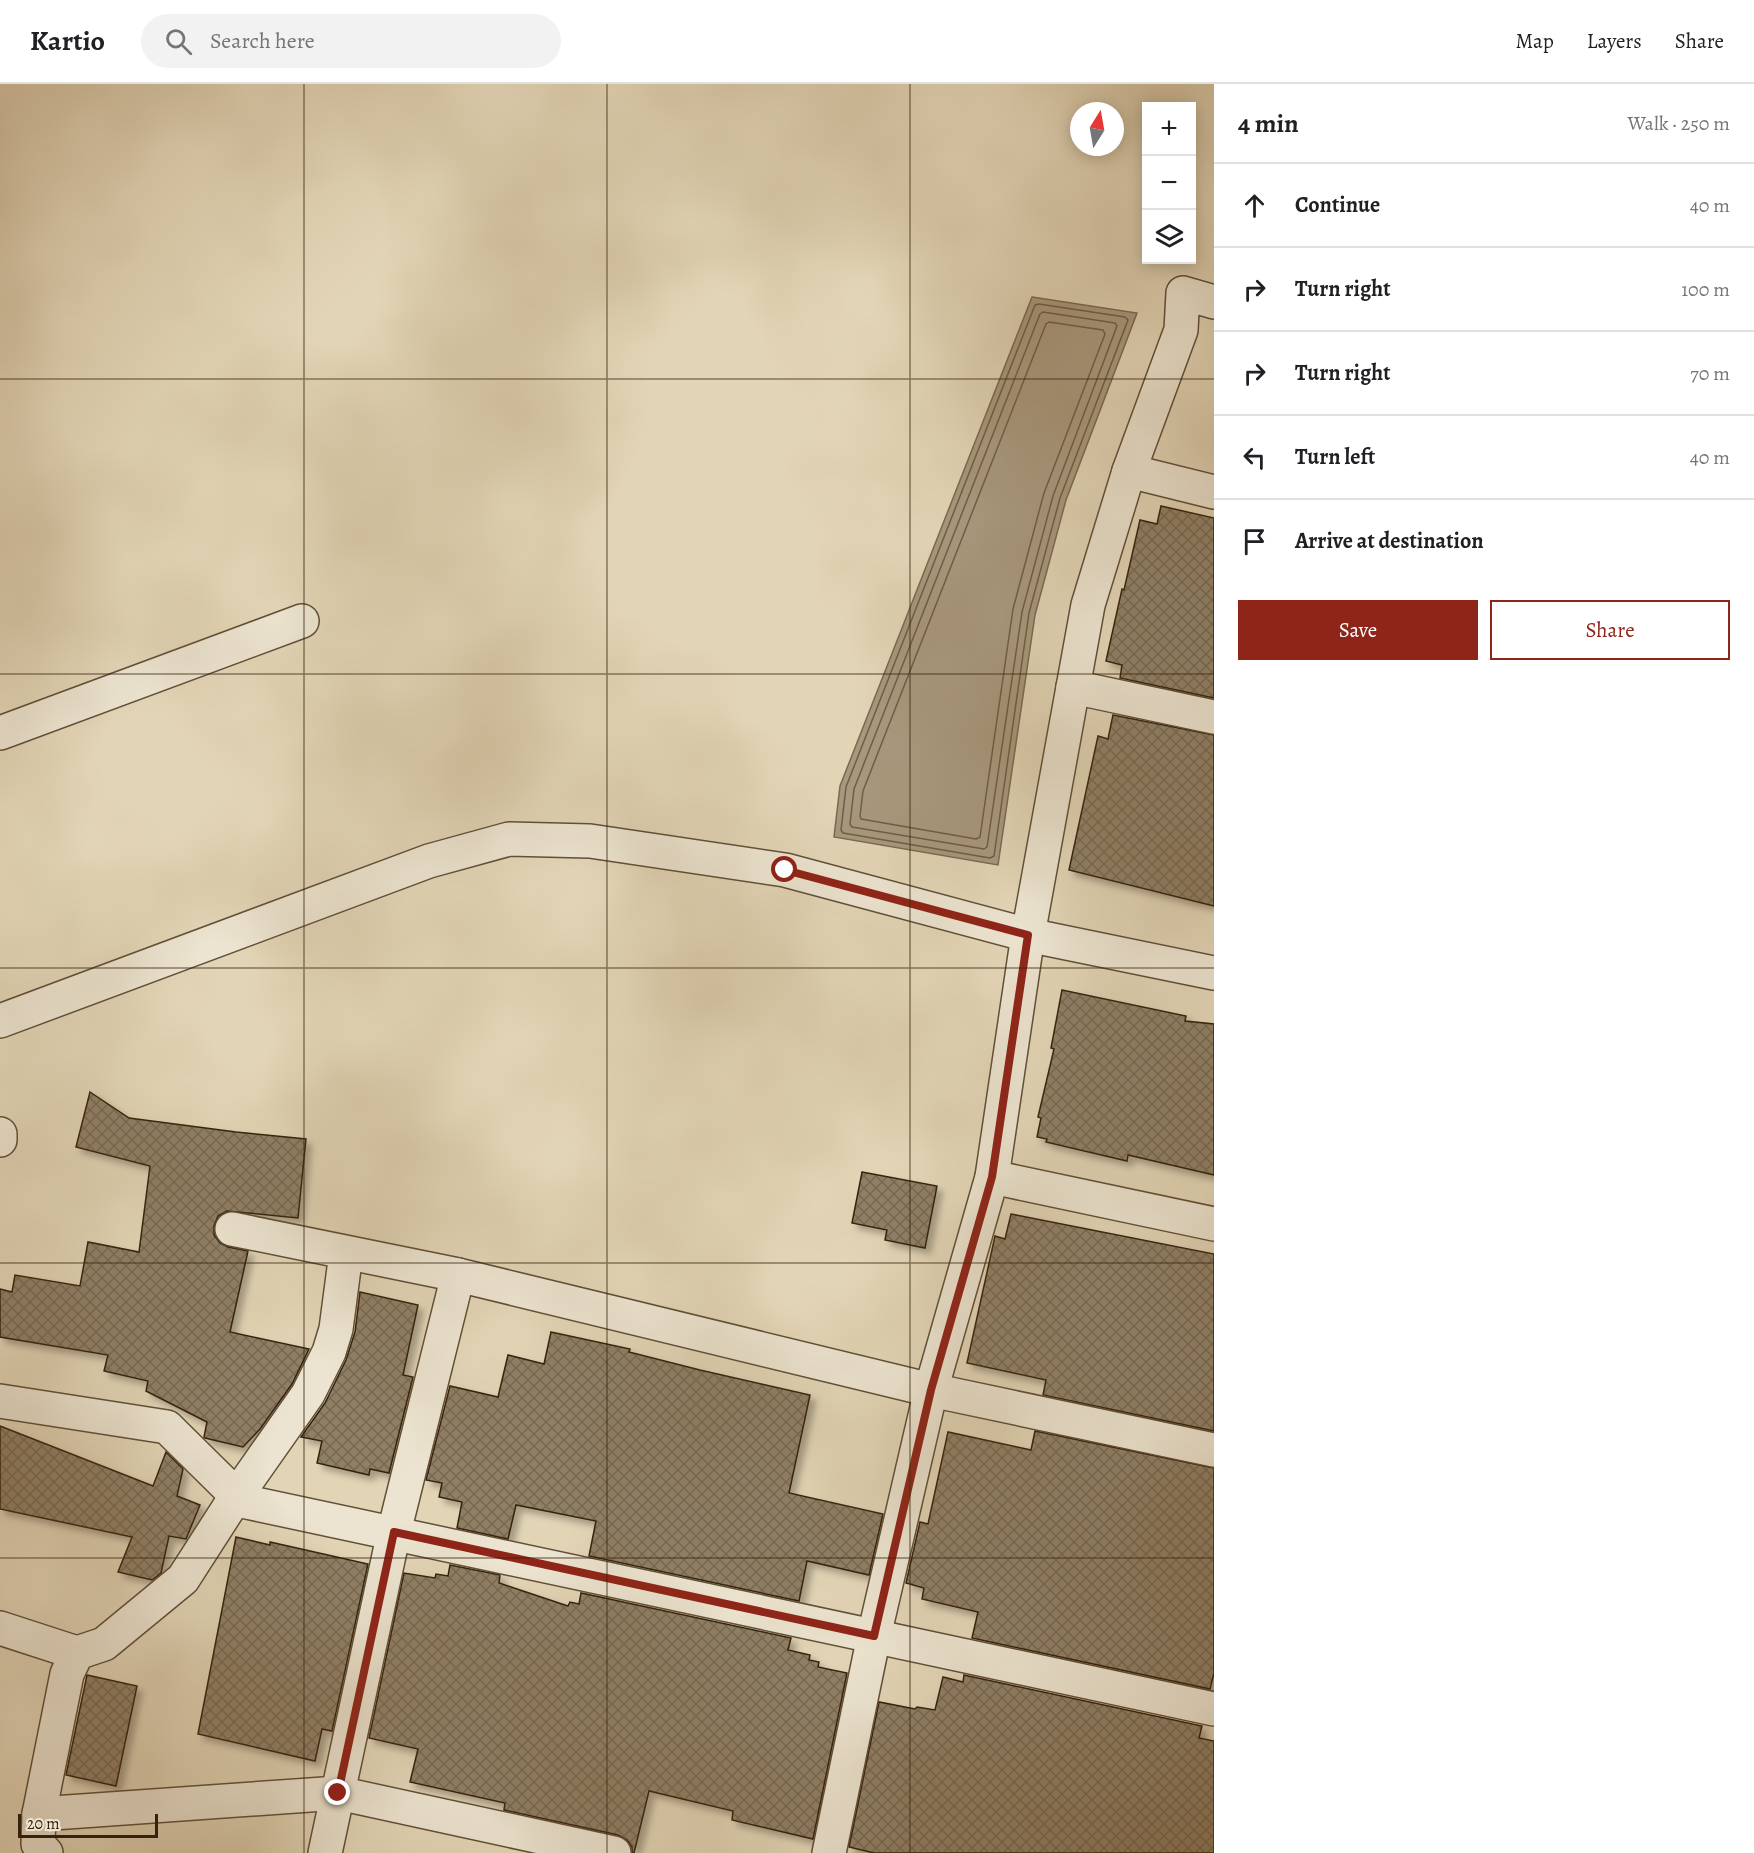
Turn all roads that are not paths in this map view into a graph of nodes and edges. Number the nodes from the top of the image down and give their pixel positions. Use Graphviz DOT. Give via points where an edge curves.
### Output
graph roads {
  1 [pos="1214,302"];
  2 [pos="1129,471"];
  3 [pos="1214,492"];
  4 [pos="302,621"];
  5 [pos="1073,687"];
  6 [pos="1214,717"];
  7 [pos="0,733"];
  8 [pos="1028,935"];
  9 [pos="1214,974"];
  10 [pos="0,1021"];
  11 [pos="0,1134"];
  12 [pos="0,1140"];
  13 [pos="992,1177"];
  14 [pos="1214,1224"];
  15 [pos="232,1229"];
  16 [pos="346,1253"];
  17 [pos="458,1275"];
  18 [pos="931,1390"];
  19 [pos="0,1401"];
  20 [pos="1214,1450"];
  21 [pos="237,1495"];
  22 [pos="394,1532"];
  23 [pos="0,1629"];
  24 [pos="874,1636"];
  25 [pos="76,1653"];
  26 [pos="1214,1709"];
  27 [pos="338,1793"];
  28 [pos="39,1815"];
  29 [pos="46,1853"];
  30 [pos="325,1853"];
  31 [pos="614,1853"];
  32 [pos="828,1853"];
  1 -- 2 [label="street" via="1183,292 1181,330"];
  2 -- 3 [label="street"];
  2 -- 5 [label="street" via="1088,605"];
  4 -- 7 [label="street"];
  5 -- 6 [label="street"];
  5 -- 8 [label="street"];
  8 -- 9 [label="street"];
  8 -- 10 [label="street" via="785,870 590,841 509,839 429,861"];
  8 -- 13 [label="street"];
  11 -- 12 [label="street"];
  13 -- 14 [label="street"];
  13 -- 18 [label="street"];
  15 -- 16 [label="street"];
  16 -- 17 [label="street"];
  16 -- 21 [label="street" via="336,1329 329,1352 308,1394"];
  17 -- 18 [label="street"];
  17 -- 22 [label="street"];
  18 -- 20 [label="street"];
  18 -- 24 [label="street"];
  19 -- 21 [label="street" via="167,1427"];
  21 -- 22 [label="street" via="242,1501"];
  21 -- 25 [label="street" via="183,1579 104,1644"];
  22 -- 24 [label="street"];
  22 -- 27 [label="street"];
  23 -- 25 [label="street"];
  24 -- 26 [label="street"];
  24 -- 32 [label="street"];
  25 -- 28 [label="street" via="67,1674"];
  27 -- 28 [label="street"];
  27 -- 30 [label="street"];
  27 -- 31 [label="street"];
  28 -- 29 [label="street" via="38,1844"];
}
